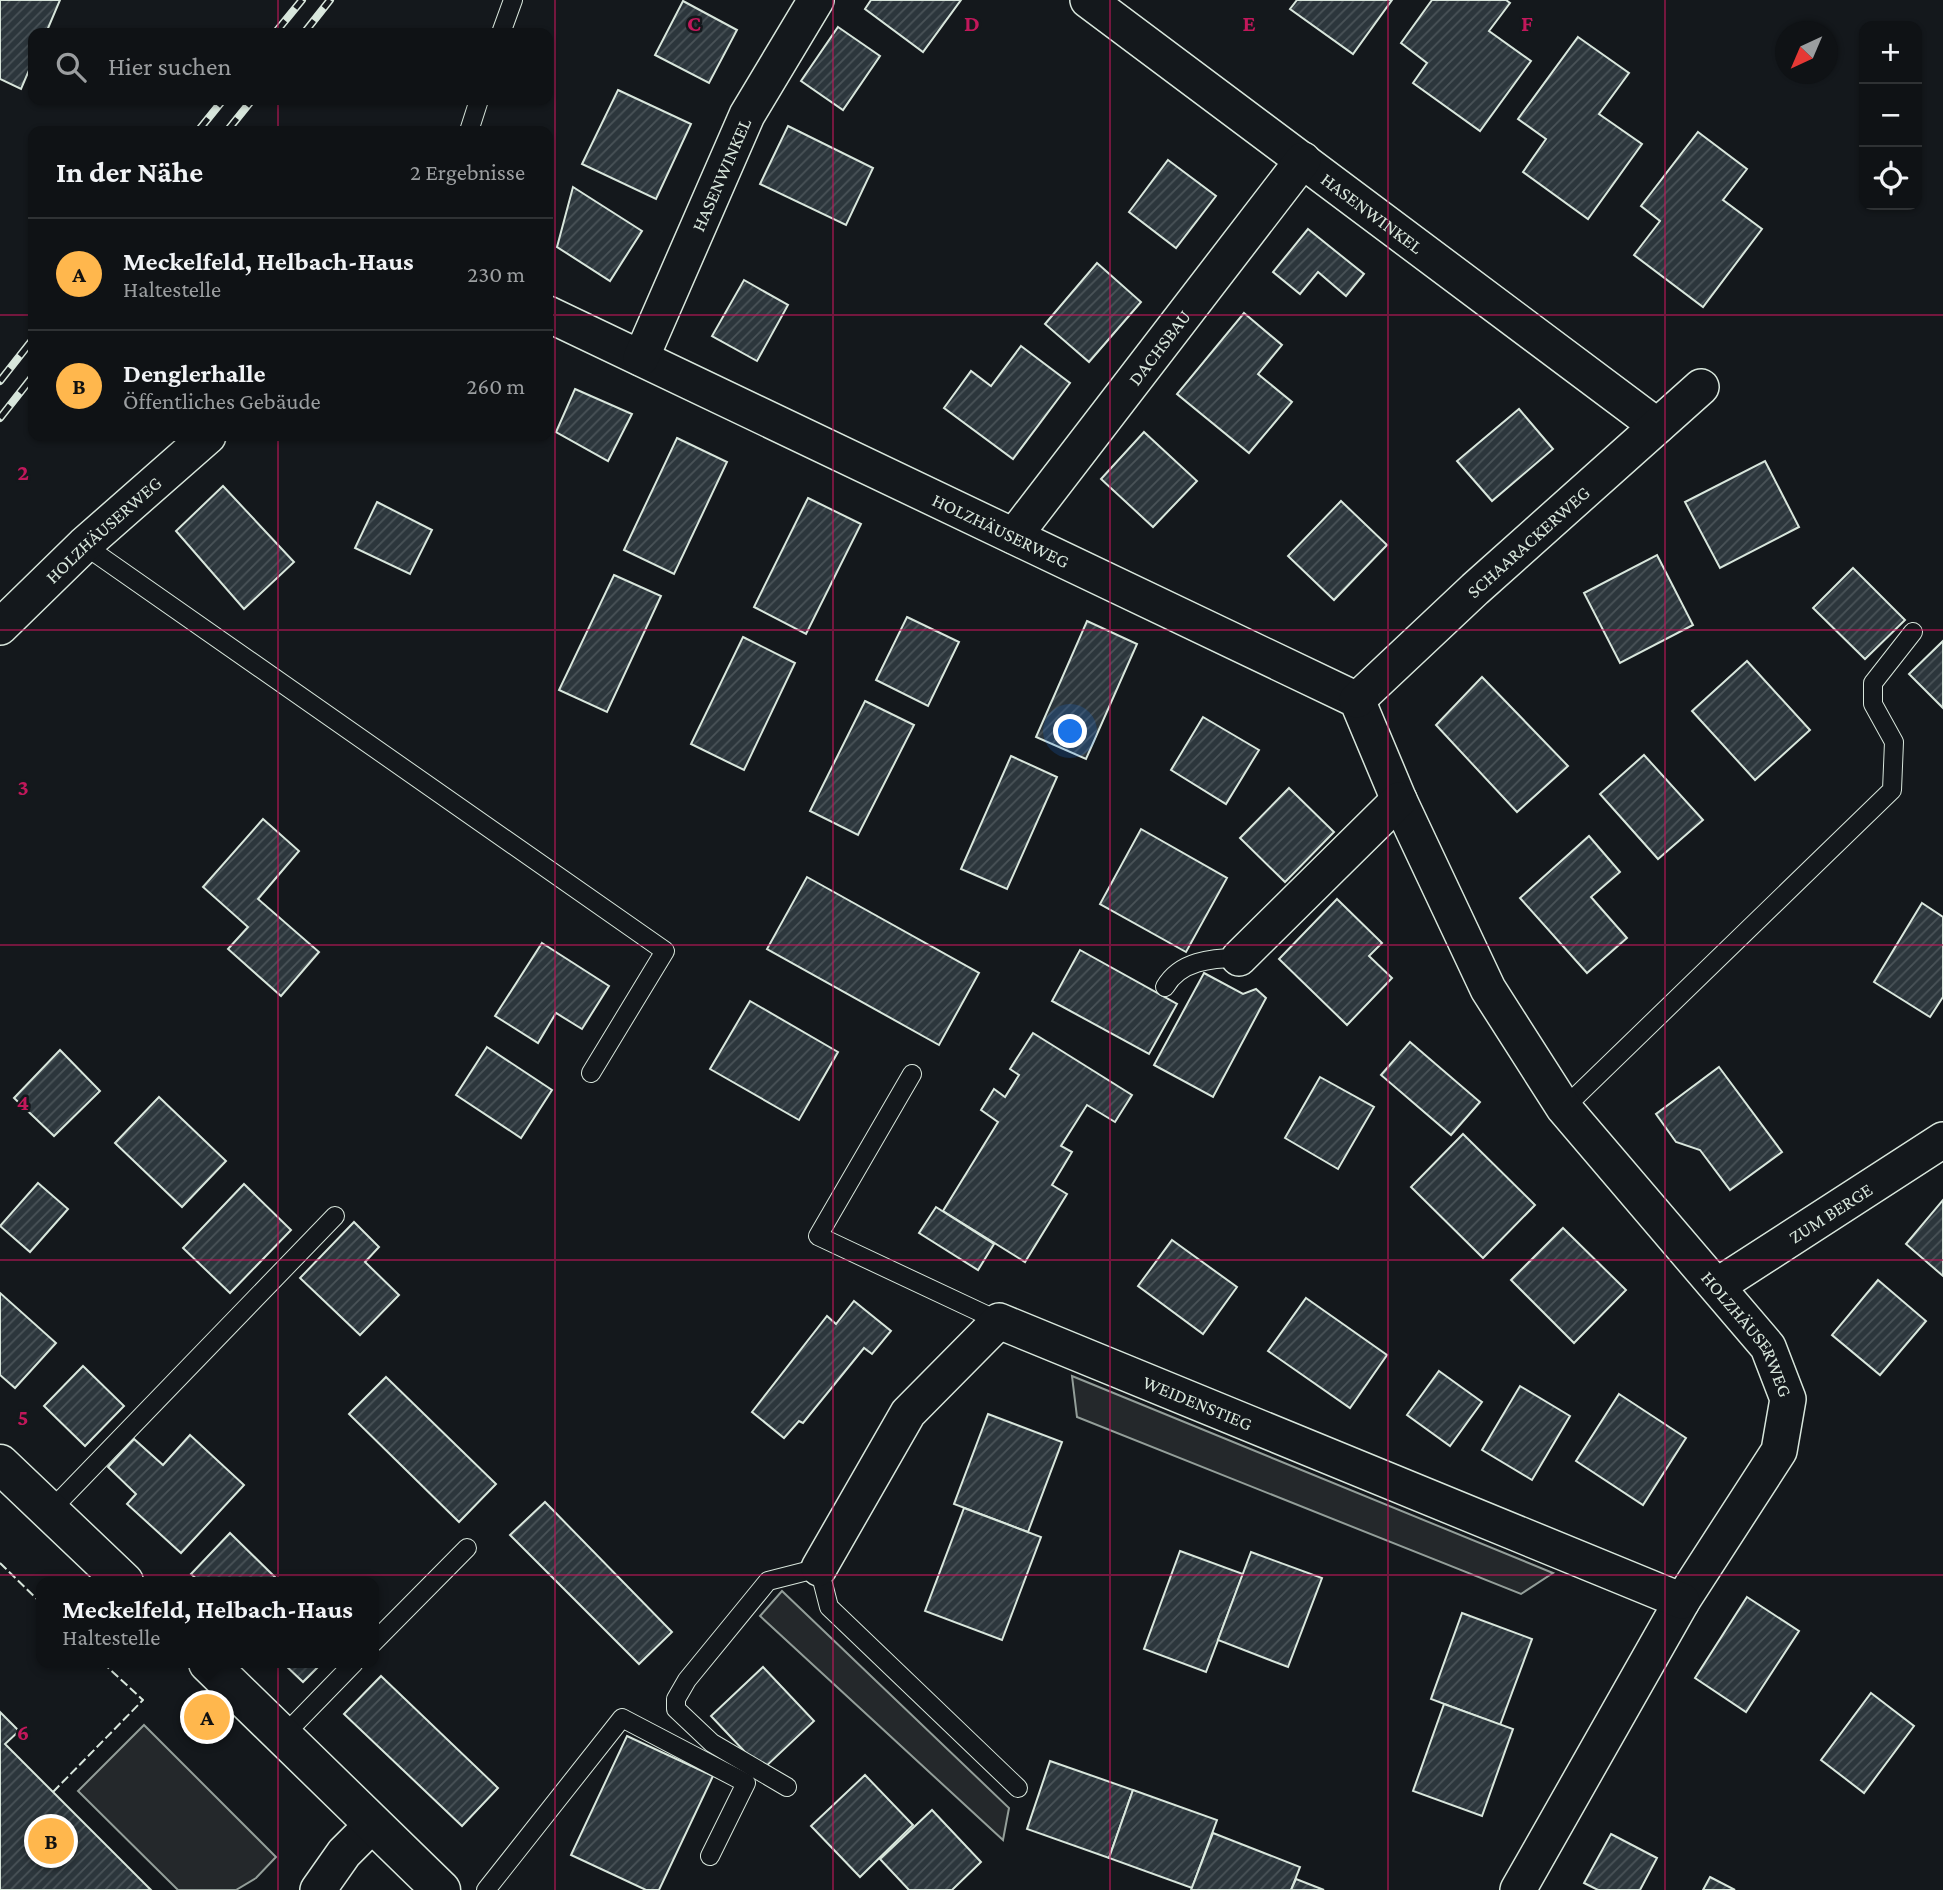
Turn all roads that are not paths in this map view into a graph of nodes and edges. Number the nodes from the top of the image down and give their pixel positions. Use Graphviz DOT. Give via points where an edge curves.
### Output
graph roads {
  1 [pos="513,0"];
  2 [pos="816,0"];
  3 [pos="1088,0"];
  4 [pos="504,28"];
  5 [pos="478,105"];
  6 [pos="471,126"];
  7 [pos="1303,160"];
  8 [pos="553,316"];
  9 [pos="641,358"];
  10 [pos="1701,387"];
  11 [pos="1657,426"];
  12 [pos="202,441"];
  13 [pos="1014,536"];
  14 [pos="84,545"];
  15 [pos="0,627"];
  16 [pos="1913,632"];
  17 [pos="1357,700"];
  18 [pos="1399,800"];
  19 [pos="1239,958"];
  20 [pos="1165,987"];
  21 [pos="591,1073"];
  22 [pos="912,1074"];
  23 [pos="1564,1108"];
  24 [pos="1943,1140"];
  25 [pos="335,1216"];
  26 [pos="1717,1286"];
  27 [pos="999,1321"];
  28 [pos="0,1464"];
  29 [pos="50,1511"];
  30 [pos="467,1548"];
  31 [pos="820,1568"];
  32 [pos="119,1577"];
  33 [pos="1682,1601"];
  34 [pos="379,1637"];
  35 [pos="213,1668"];
  36 [pos="349,1668"];
  37 [pos="284,1734"];
  38 [pos="787,1787"];
  39 [pos="1018,1788"];
  40 [pos="373,1824"];
  41 [pos="710,1856"];
  42 [pos="318,1890"];
  43 [pos="441,1890"];
  44 [pos="486,1890"];
  45 [pos="1518,1890"];
  1 -- 4 [label="lane"];
  2 -- 9 [label="street, HASENWINKEL" via="747,115"];
  3 -- 7 [label="street, HASENWINKEL"];
  5 -- 6 [label="lane"];
  7 -- 11 [label="street, HASENWINKEL"];
  7 -- 13 [label="street, DACHSBAU"];
  8 -- 9 [label="street, HOLZHÄUSERWEG"];
  9 -- 13 [label="street, HOLZHÄUSERWEG"];
  10 -- 11 [label="street, SCHAARACKERWEG"];
  11 -- 17 [label="street, SCHAARACKERWEG"];
  12 -- 14 [label="street, HOLZHÄUSERWEG"];
  13 -- 17 [label="street, HOLZHÄUSERWEG"];
  14 -- 15 [label="street, HOLZHÄUSERWEG"];
  14 -- 21 [label="lane" via="665,951"];
  16 -- 23 [label="lane" via="1873,683 1873,704 1894,742 1892,790"];
  17 -- 18 [label="street, HOLZHÄUSERWEG"];
  18 -- 19 [label="street"];
  18 -- 23 [label="street, HOLZHÄUSERWEG" via="1488,989"];
  19 -- 20 [label="lane" via="1192,964 1171,976"];
  22 -- 27 [label="lane" via="818,1236"];
  23 -- 26 [label="street, HOLZHÄUSERWEG"];
  24 -- 26 [label="street, ZUM BERGE"];
  25 -- 29 [label="lane"];
  26 -- 33 [label="street, HOLZHÄUSERWEG" via="1768,1347 1788,1399 1779,1451"];
  27 -- 31 [label="street" via="908,1413"];
  27 -- 33 [label="street, WEIDENSTIEG"];
  28 -- 29 [label="main road"];
  29 -- 32 [label="main road"];
  30 -- 34 [label="lane"];
  31 -- 38 [label="lane" via="768,1581 676,1699 676,1709 712,1743"];
  31 -- 39 [label="lane" via="828,1607"];
  33 -- 45 [label="street, HOLZHÄUSERWEG"];
  35 -- 37 [label="main road"];
  36 -- 37 [label="lane"];
  37 -- 40 [label="main road"];
  40 -- 42 [label="street" via="344,1853"];
  40 -- 43 [label="main road"];
  41 -- 44 [label="lane" via="746,1783 622,1718"];
}
